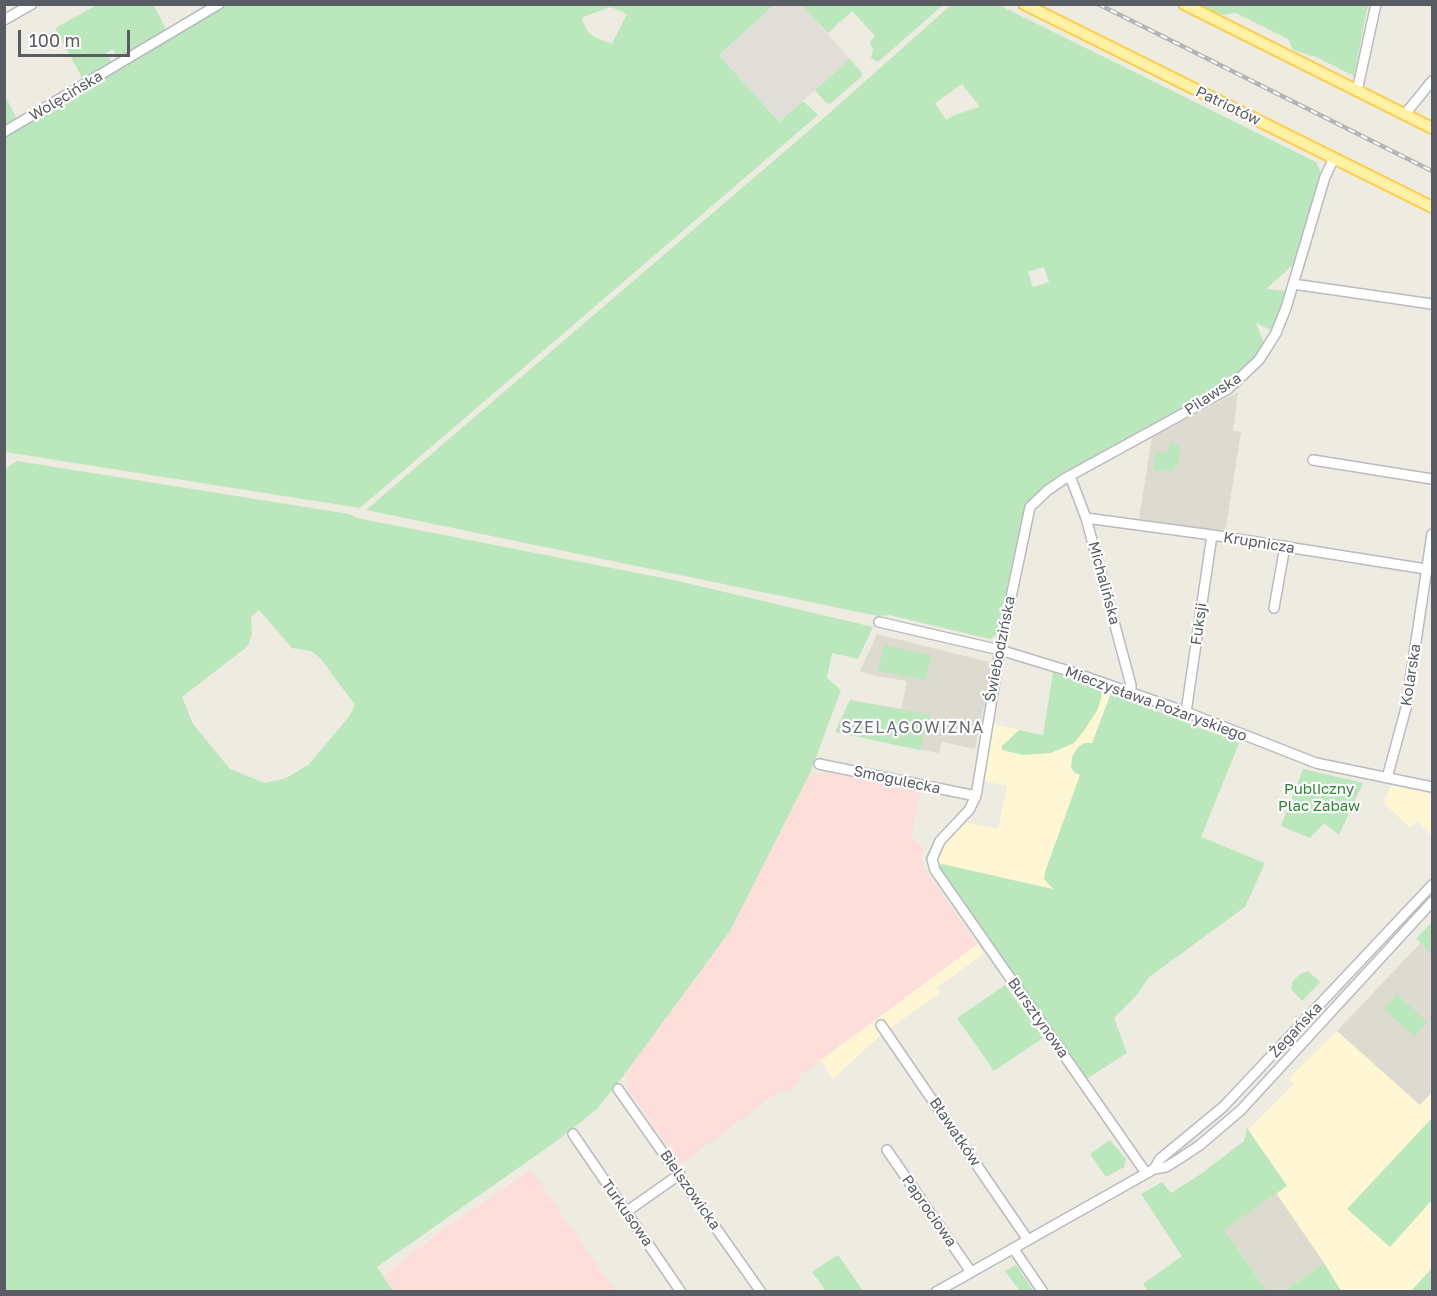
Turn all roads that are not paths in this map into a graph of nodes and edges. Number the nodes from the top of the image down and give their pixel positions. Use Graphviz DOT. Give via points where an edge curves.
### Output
graph roads {
  1 [pos="32,4"];
  2 [pos="219,4"];
  3 [pos="1024,4"];
  4 [pos="1184,4"];
  5 [pos="1376,4"];
  6 [pos="4,20"];
  7 [pos="1432,81"];
  8 [pos="1357,91"];
  9 [pos="1405,114"];
  10 [pos="1432,128"];
  11 [pos="4,132"];
  12 [pos="1334,158"];
  13 [pos="1432,207"];
  14 [pos="1293,284"];
  15 [pos="1432,304"];
  16 [pos="1313,460"];
  17 [pos="1070,476"];
  18 [pos="1432,479"];
  19 [pos="1086,518"];
  20 [pos="1432,534"];
  21 [pos="1212,535"];
  22 [pos="1285,546"];
  23 [pos="1430,569"];
  24 [pos="1274,608"];
  25 [pos="879,622"];
  26 [pos="1000,650"];
  27 [pos="1131,692"];
  28 [pos="1186,712"];
  29 [pos="819,764"];
  30 [pos="1387,778"];
  31 [pos="1432,787"];
  32 [pos="976,796"];
  33 [pos="932,863"];
  34 [pos="1432,885"];
  35 [pos="1432,902"];
  36 [pos="881,1025"];
  37 [pos="618,1089"];
  38 [pos="573,1134"];
  39 [pos="888,1150"];
  40 [pos="1150,1171"];
  41 [pos="680,1174"];
  42 [pos="626,1212"];
  43 [pos="1028,1240"];
  44 [pos="1013,1248"];
  45 [pos="971,1272"];
  46 [pos="681,1292"];
  47 [pos="761,1292"];
  48 [pos="936,1292"];
  49 [pos="1043,1292"];
  1 -- 6 [label="street"];
  2 -- 11 [label="street, Wolęcińska"];
  3 -- 12 [label="main road, Patriotów"];
  4 -- 8 [label="main road"];
  5 -- 8 [label="street"];
  7 -- 9 [label="street"];
  8 -- 9 [label="main road"];
  9 -- 10 [label="main road"];
  12 -- 13 [label="main road, Patriotów"];
  12 -- 14 [label="street, Pilawska"];
  14 -- 15 [label="street"];
  14 -- 17 [label="street, Pilawska" via="1287,308 1270,342 1237,382"];
  16 -- 18 [label="street"];
  17 -- 19 [label="street, Michalińska"];
  17 -- 26 [label="street, Świebodzińska" via="1030,507"];
  19 -- 21 [label="street, Krupnicza"];
  19 -- 27 [label="street, Michalińska"];
  20 -- 23 [label="street, Kolarska"];
  21 -- 22 [label="street, Krupnicza"];
  21 -- 28 [label="street, Fuksji"];
  22 -- 23 [label="street, Krupnicza"];
  22 -- 24 [label="street"];
  23 -- 30 [label="street, Kolarska" via="1406,708"];
  25 -- 26 [label="street, Mieczysława Pożaryskiego"];
  26 -- 27 [label="street, Mieczysława Pożaryskiego"];
  26 -- 32 [label="street, Świebodzińska"];
  27 -- 28 [label="street, Mieczysława Pożaryskiego"];
  28 -- 30 [label="street, Mieczysława Pożaryskiego" via="1316,763"];
  29 -- 32 [label="street, Smogulecka"];
  30 -- 31 [label="street, Mieczysława Pożaryskiego"];
  32 -- 33 [label="street, Świebodzińska" via="969,810 940,841"];
  33 -- 40 [label="street, Bursztynowa" via="974,928"];
  34 -- 40 [label="street, Żegańska" via="1223,1107"];
  35 -- 40 [label="street, Żegańska" via="1241,1110 1200,1145 1166,1167"];
  36 -- 43 [label="street, Bławatków"];
  37 -- 41 [label="street, Bielszowicka"];
  38 -- 42 [label="street, Turkusowa"];
  39 -- 45 [label="street, Paprociowa"];
  40 -- 43 [label="street, Żegańska"];
  41 -- 42 [label="street"];
  41 -- 47 [label="street, Bielszowicka"];
  42 -- 46 [label="street, Turkusowa"];
  43 -- 44 [label="street, Żegańska"];
  44 -- 45 [label="street, Żegańska"];
  44 -- 49 [label="street"];
  45 -- 48 [label="street, Żegańska"];
}
